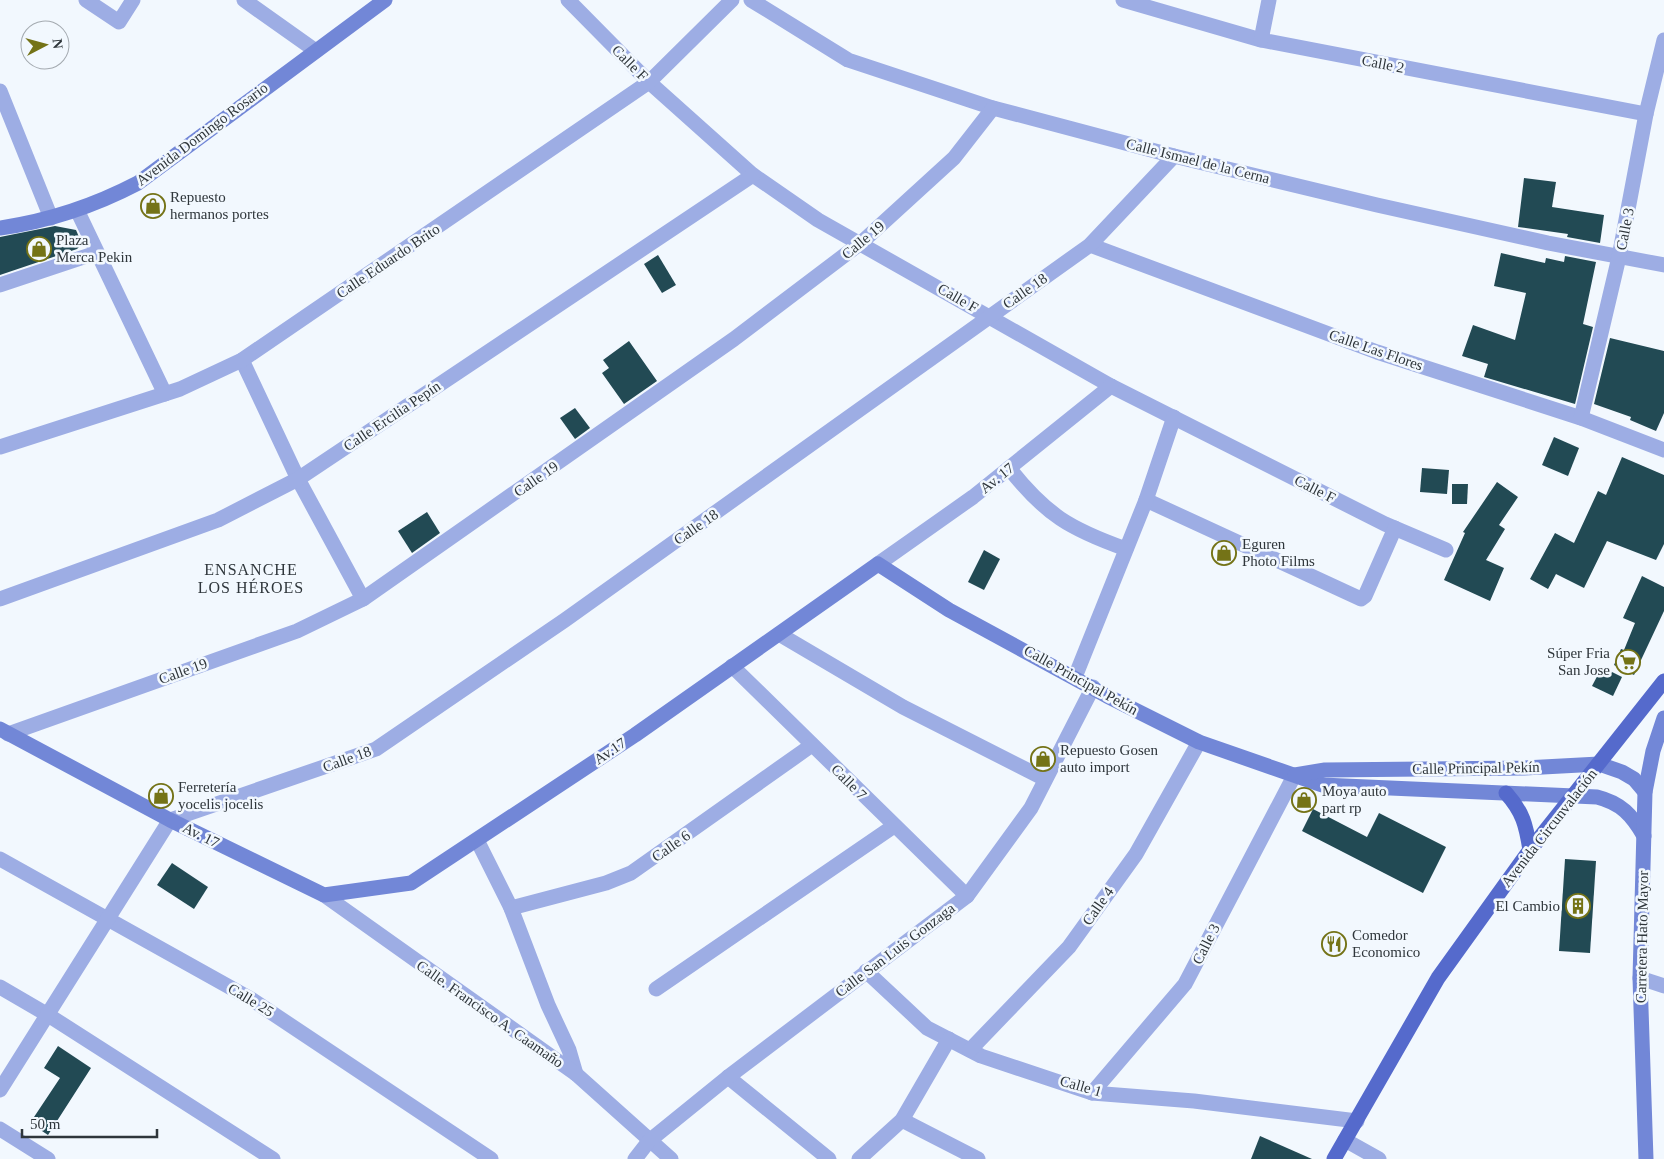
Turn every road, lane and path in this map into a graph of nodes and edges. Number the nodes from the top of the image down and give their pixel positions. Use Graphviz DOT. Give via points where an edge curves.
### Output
graph roads {
  1 [pos="86,0"];
  2 [pos="133,0"];
  3 [pos="244,0"];
  4 [pos="385,0"];
  5 [pos="568,0"];
  6 [pos="732,0"];
  7 [pos="751,0"];
  8 [pos="1123,0"];
  9 [pos="1269,0"];
  10 [pos="1261,40"];
  11 [pos="1664,40"];
  12 [pos="316,51"];
  13 [pos="650,82"];
  14 [pos="0,91"];
  15 [pos="993,108"];
  16 [pos="1646,114"];
  17 [pos="1174,156"];
  18 [pos="753,175"];
  19 [pos="76,210"];
  20 [pos="51,218"];
  21 [pos="0,228"];
  22 [pos="862,242"];
  23 [pos="1090,245"];
  24 [pos="96,253"];
  25 [pos="1619,257"];
  26 [pos="1664,264"];
  27 [pos="0,286"];
  28 [pos="989,316"];
  29 [pos="242,360"];
  30 [pos="1111,386"];
  31 [pos="165,394"];
  32 [pos="1174,417"];
  33 [pos="1581,418"];
  34 [pos="0,447"];
  35 [pos="1664,450"];
  36 [pos="1010,468"];
  37 [pos="298,479"];
  38 [pos="1146,500"];
  39 [pos="1394,528"];
  40 [pos="1126,549"];
  41 [pos="1446,550"];
  42 [pos="878,564"];
  43 [pos="0,599"];
  44 [pos="363,600"];
  45 [pos="779,634"];
  46 [pos="732,666"];
  47 [pos="1075,677"];
  48 [pos="1664,681"];
  49 [pos="1093,687"];
  50 [pos="1664,718"];
  51 [pos="4,731"];
  52 [pos="1200,742"];
  53 [pos="812,745"];
  54 [pos="1599,764"];
  55 [pos="1294,776"];
  56 [pos="1046,779"];
  57 [pos="1645,792"];
  58 [pos="1506,793"];
  59 [pos="1572,796"];
  60 [pos="170,820"];
  61 [pos="894,826"];
  62 [pos="1644,836"];
  63 [pos="477,840"];
  64 [pos="1530,850"];
  65 [pos="0,859"];
  66 [pos="324,895"];
  67 [pos="967,896"];
  68 [pos="510,908"];
  69 [pos="108,920"];
  70 [pos="866,972"];
  71 [pos="1640,978"];
  72 [pos="1664,986"];
  73 [pos="0,988"];
  74 [pos="656,989"];
  75 [pos="48,1015"];
  76 [pos="949,1039"];
  77 [pos="970,1050"];
  78 [pos="576,1074"];
  79 [pos="728,1077"];
  80 [pos="0,1090"];
  81 [pos="1092,1093"];
  82 [pos="902,1120"];
  83 [pos="1357,1121"];
  84 [pos="0,1128"];
  85 [pos="1345,1140"];
  86 [pos="649,1141"];
  87 [pos="48,1159"];
  88 [pos="273,1159"];
  89 [pos="491,1159"];
  90 [pos="635,1159"];
  91 [pos="671,1159"];
  92 [pos="829,1159"];
  93 [pos="860,1159"];
  94 [pos="978,1159"];
  95 [pos="1334,1159"];
  96 [pos="1379,1159"];
  97 [pos="1646,1159"];
  1 -- 2 [label="street" via="119,22"];
  3 -- 12 [label="street"];
  4 -- 12 [label="main road, Avenida Domingo Rosario"];
  5 -- 13 [label="street, Calle F"];
  6 -- 13 [label="street, Calle Eduardo Brito"];
  7 -- 15 [label="street, Calle Ismael de la Cerna" via="848,60"];
  8 -- 10 [label="street, Calle 2"];
  9 -- 10 [label="street"];
  10 -- 16 [label="street, Calle 2"];
  11 -- 16 [label="street, Calle 3"];
  12 -- 19 [label="main road, Avenida Domingo Rosario" via="138,183 108,199"];
  13 -- 18 [label="street, Calle F"];
  13 -- 29 [label="street, Calle Eduardo Brito"];
  14 -- 20 [label="street"];
  15 -- 17 [label="street, Calle Ismael de la Cerna"];
  15 -- 22 [label="street, Calle 19" via="954,158"];
  16 -- 25 [label="street, Calle 3"];
  17 -- 23 [label="street, Calle 18"];
  17 -- 25 [label="street, Calle Ismael de la Cerna" via="1377,205"];
  18 -- 22 [label="street, Calle F" via="818,220"];
  18 -- 37 [label="street, Calle Ercilia Pepín"];
  19 -- 20 [label="main road, Avenida Domingo Rosario"];
  19 -- 24 [label="street"];
  20 -- 21 [label="main road, Avenida Domingo Rosario"];
  22 -- 28 [label="street, Calle F"];
  22 -- 44 [label="street, Calle 19" via="718,350"];
  23 -- 28 [label="street, Calle 18"];
  23 -- 33 [label="street, Calle Las Flores" via="1377,352"];
  24 -- 27 [label="street"];
  24 -- 31 [label="street"];
  25 -- 26 [label="street, Calle Ismael de la Cerna"];
  25 -- 33 [label="street, Calle 3"];
  28 -- 30 [label="street, Calle F"];
  28 -- 60 [label="street, Calle 18" via="565,620 376,749"];
  29 -- 31 [label="street, Calle Eduardo Brito"];
  29 -- 37 [label="street"];
  30 -- 32 [label="street, Calle F"];
  30 -- 36 [label="street, Av. 17"];
  31 -- 34 [label="street, Calle Eduardo Brito"];
  32 -- 38 [label="street"];
  32 -- 39 [label="street, Calle F"];
  33 -- 35 [label="street, Calle Las Flores"];
  36 -- 40 [label="street" via="1031,496 1048,511 1077,529"];
  36 -- 42 [label="street, Av. 17"];
  37 -- 43 [label="street, Calle Ercilia Pepín" via="218,520"];
  37 -- 44 [label="street"];
  38 -- 39 [label="street" via="1361,599"];
  38 -- 40 [label="street"];
  39 -- 41 [label="street, Calle F"];
  40 -- 47 [label="street"];
  42 -- 45 [label="main road, Av.17"];
  42 -- 47 [label="main road, Calle Principal Pekín" via="949,610"];
  44 -- 51 [label="street, Calle 19" via="297,631"];
  45 -- 46 [label="main road, Av.17"];
  45 -- 56 [label="street" via="903,707"];
  46 -- 53 [label="street, Calle 7"];
  46 -- 63 [label="main road, Av.17"];
  47 -- 49 [label="main road, Calle Principal Pekín"];
  48 -- 54 [label="main road, Avenida Circunvalación"];
  49 -- 52 [label="main road, Calle Principal Pekín"];
  49 -- 56 [label="street, Calle San Luis Gonzaga"];
  50 -- 57 [label="main road, Carretera Hato Mayor"];
  51 -- 60 [label="main road, Av. 17"];
  52 -- 55 [label="main road, Calle Principal Pekín"];
  52 -- 77 [label="street, Calle 4" via="1136,854 1069,947"];
  53 -- 61 [label="street, Calle 7"];
  53 -- 68 [label="street, Calle 6" via="631,873 606,883"];
  54 -- 55 [label="main road, Calle Principal Pekín" via="1325,770"];
  54 -- 57 [label="main road" via="1622,772"];
  54 -- 59 [label="main road, Avenida Circunvalación"];
  55 -- 58 [label="main road, Calle Principal Pekín" via="1322,785"];
  55 -- 81 [label="street, Calle 3" via="1186,984"];
  56 -- 67 [label="street, Calle San Luis Gonzaga" via="1030,808"];
  57 -- 62 [label="main road, Carretera Hato Mayor"];
  58 -- 59 [label="main road, Calle Principal Pekín"];
  58 -- 64 [label="main road" via="1520,809"];
  59 -- 62 [label="main road, Calle Principal Pekín" via="1597,797 1620,805 1630,813"];
  59 -- 64 [label="main road, Avenida Circunvalación"];
  60 -- 66 [label="main road, Av. 17"];
  60 -- 69 [label="street"];
  61 -- 67 [label="street, Calle 7"];
  61 -- 74 [label="street"];
  62 -- 71 [label="main road, Carretera Hato Mayor"];
  63 -- 66 [label="main road, Av.17" via="411,883"];
  63 -- 68 [label="street"];
  64 -- 83 [label="main road, Avenida Circunvalación" via="1438,978"];
  65 -- 69 [label="street, Calle 25"];
  66 -- 78 [label="street, Calle. Francisco A. Caamaño"];
  67 -- 70 [label="street, Calle San Luis Gonzaga"];
  68 -- 78 [label="street"];
  69 -- 75 [label="street"];
  69 -- 89 [label="street, Calle 25" via="251,999"];
  70 -- 76 [label="street, Calle 1" via="927,1028"];
  70 -- 79 [label="street, Calle San Luis Gonzaga"];
  71 -- 72 [label="street"];
  71 -- 97 [label="main road, Carretera Hato Mayor"];
  73 -- 75 [label="street"];
  75 -- 80 [label="street"];
  75 -- 88 [label="street"];
  76 -- 77 [label="street, Calle 1"];
  76 -- 82 [label="street"];
  77 -- 81 [label="street, Calle 1"];
  78 -- 86 [label="street, Calle. Francisco A. Caamaño"];
  79 -- 86 [label="street, Calle San Luis Gonzaga"];
  79 -- 92 [label="street"];
  81 -- 83 [label="street, Calle 1" via="1194,1101"];
  82 -- 93 [label="street"];
  82 -- 94 [label="street"];
  83 -- 85 [label="main road, Avenida Circunvalación"];
  84 -- 87 [label="street"];
  85 -- 95 [label="main road, Avenida Circunvalación"];
  85 -- 96 [label="street"];
  86 -- 90 [label="street, Calle San Luis Gonzaga"];
  86 -- 91 [label="street, Calle. Francisco A. Caamaño"];
}
